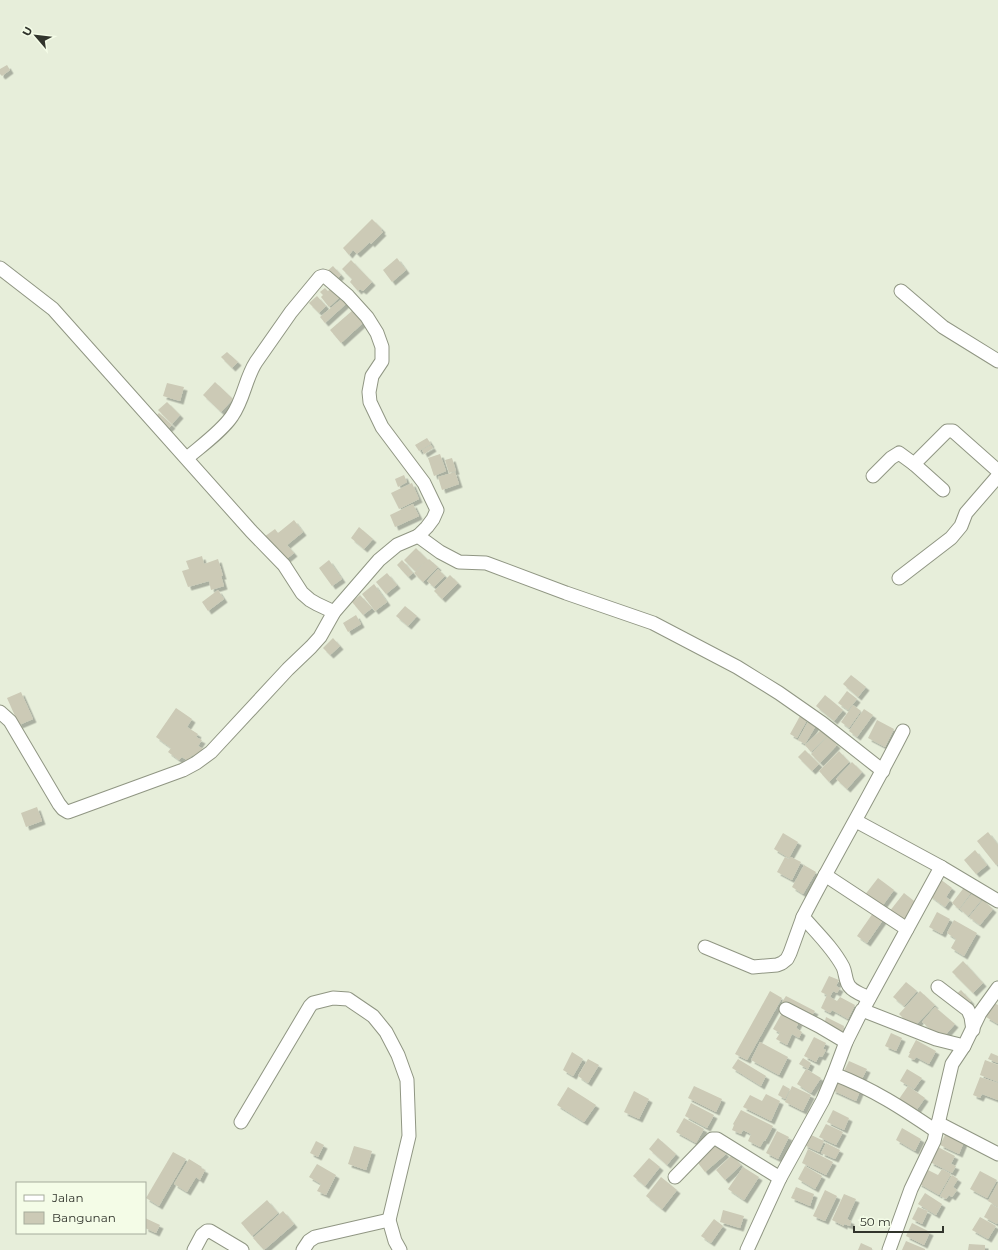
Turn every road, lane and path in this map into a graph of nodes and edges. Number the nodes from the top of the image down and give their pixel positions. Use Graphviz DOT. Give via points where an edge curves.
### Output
graph roads {
  1 [pos="0,268"];
  2 [pos="901,291"];
  3 [pos="998,361"];
  4 [pos="187,458"];
  5 [pos="914,464"];
  6 [pos="998,471"];
  7 [pos="873,476"];
  8 [pos="998,476"];
  9 [pos="943,490"];
  10 [pos="418,536"];
  11 [pos="899,578"];
  12 [pos="334,612"];
  13 [pos="0,712"];
  14 [pos="903,731"];
  15 [pos="883,771"];
  16 [pos="856,821"];
  17 [pos="941,867"];
  18 [pos="825,875"];
  19 [pos="998,901"];
  20 [pos="803,917"];
  21 [pos="907,929"];
  22 [pos="705,947"];
  23 [pos="938,987"];
  24 [pos="998,988"];
  25 [pos="866,1004"];
  26 [pos="786,1009"];
  27 [pos="973,1030"];
  28 [pos="846,1042"];
  29 [pos="964,1046"];
  30 [pos="834,1074"];
  31 [pos="241,1122"];
  32 [pos="937,1127"];
  33 [pos="998,1154"];
  34 [pos="675,1177"];
  35 [pos="780,1178"];
  36 [pos="389,1220"];
  37 [pos="194,1250"];
  38 [pos="242,1250"];
  39 [pos="303,1250"];
  40 [pos="400,1250"];
  41 [pos="748,1250"];
  42 [pos="889,1250"];
  1 -- 4 [label="street" via="53,309"];
  2 -- 3 [label="street" via="943,327"];
  4 -- 10 [label="street" via="232,416 256,362 291,312 320,277 326,277 367,317 382,347 382,361 372,376 370,402 382,427 424,483 437,510 433,519"];
  4 -- 12 [label="street" via="284,565 302,593"];
  5 -- 6 [label="street" via="950,430"];
  5 -- 7 [label="street" via="899,454 891,458"];
  5 -- 9 [label="street"];
  8 -- 11 [label="street" via="966,513 961,526 951,538"];
  10 -- 12 [label="street" via="397,546 379,560"];
  10 -- 15 [label="street" via="459,562 486,563 653,623 779,693"];
  12 -- 13 [label="street" via="320,637 201,760 182,770 72,811 68,812 59,804 10,721"];
  14 -- 15 [label="street"];
  15 -- 16 [label="street"];
  16 -- 17 [label="street"];
  16 -- 18 [label="street"];
  17 -- 19 [label="street"];
  17 -- 21 [label="street"];
  18 -- 20 [label="street"];
  18 -- 21 [label="street"];
  20 -- 22 [label="street" via="787,959 777,965 753,968"];
  20 -- 25 [label="street" via="834,952 844,968 850,988"];
  21 -- 25 [label="street"];
  23 -- 27 [label="street" via="968,1010"];
  24 -- 27 [label="street"];
  25 -- 28 [label="street"];
  25 -- 29 [label="street" via="936,1039"];
  26 -- 28 [label="street"];
  27 -- 29 [label="street"];
  28 -- 30 [label="street"];
  29 -- 32 [label="street" via="952,1064"];
  30 -- 32 [label="street" via="873,1091"];
  30 -- 35 [label="street" via="823,1100"];
  31 -- 36 [label="street" via="313,1003 333,998 348,999 362,1007 386,1032 407,1080 409,1136"];
  32 -- 33 [label="street"];
  32 -- 42 [label="street" via="934,1141 910,1189"];
  34 -- 35 [label="street" via="712,1139 717,1139"];
  35 -- 41 [label="street"];
  36 -- 39 [label="street" via="315,1237"];
  36 -- 40 [label="street"];
  37 -- 38 [label="street" via="207,1231"];
}
